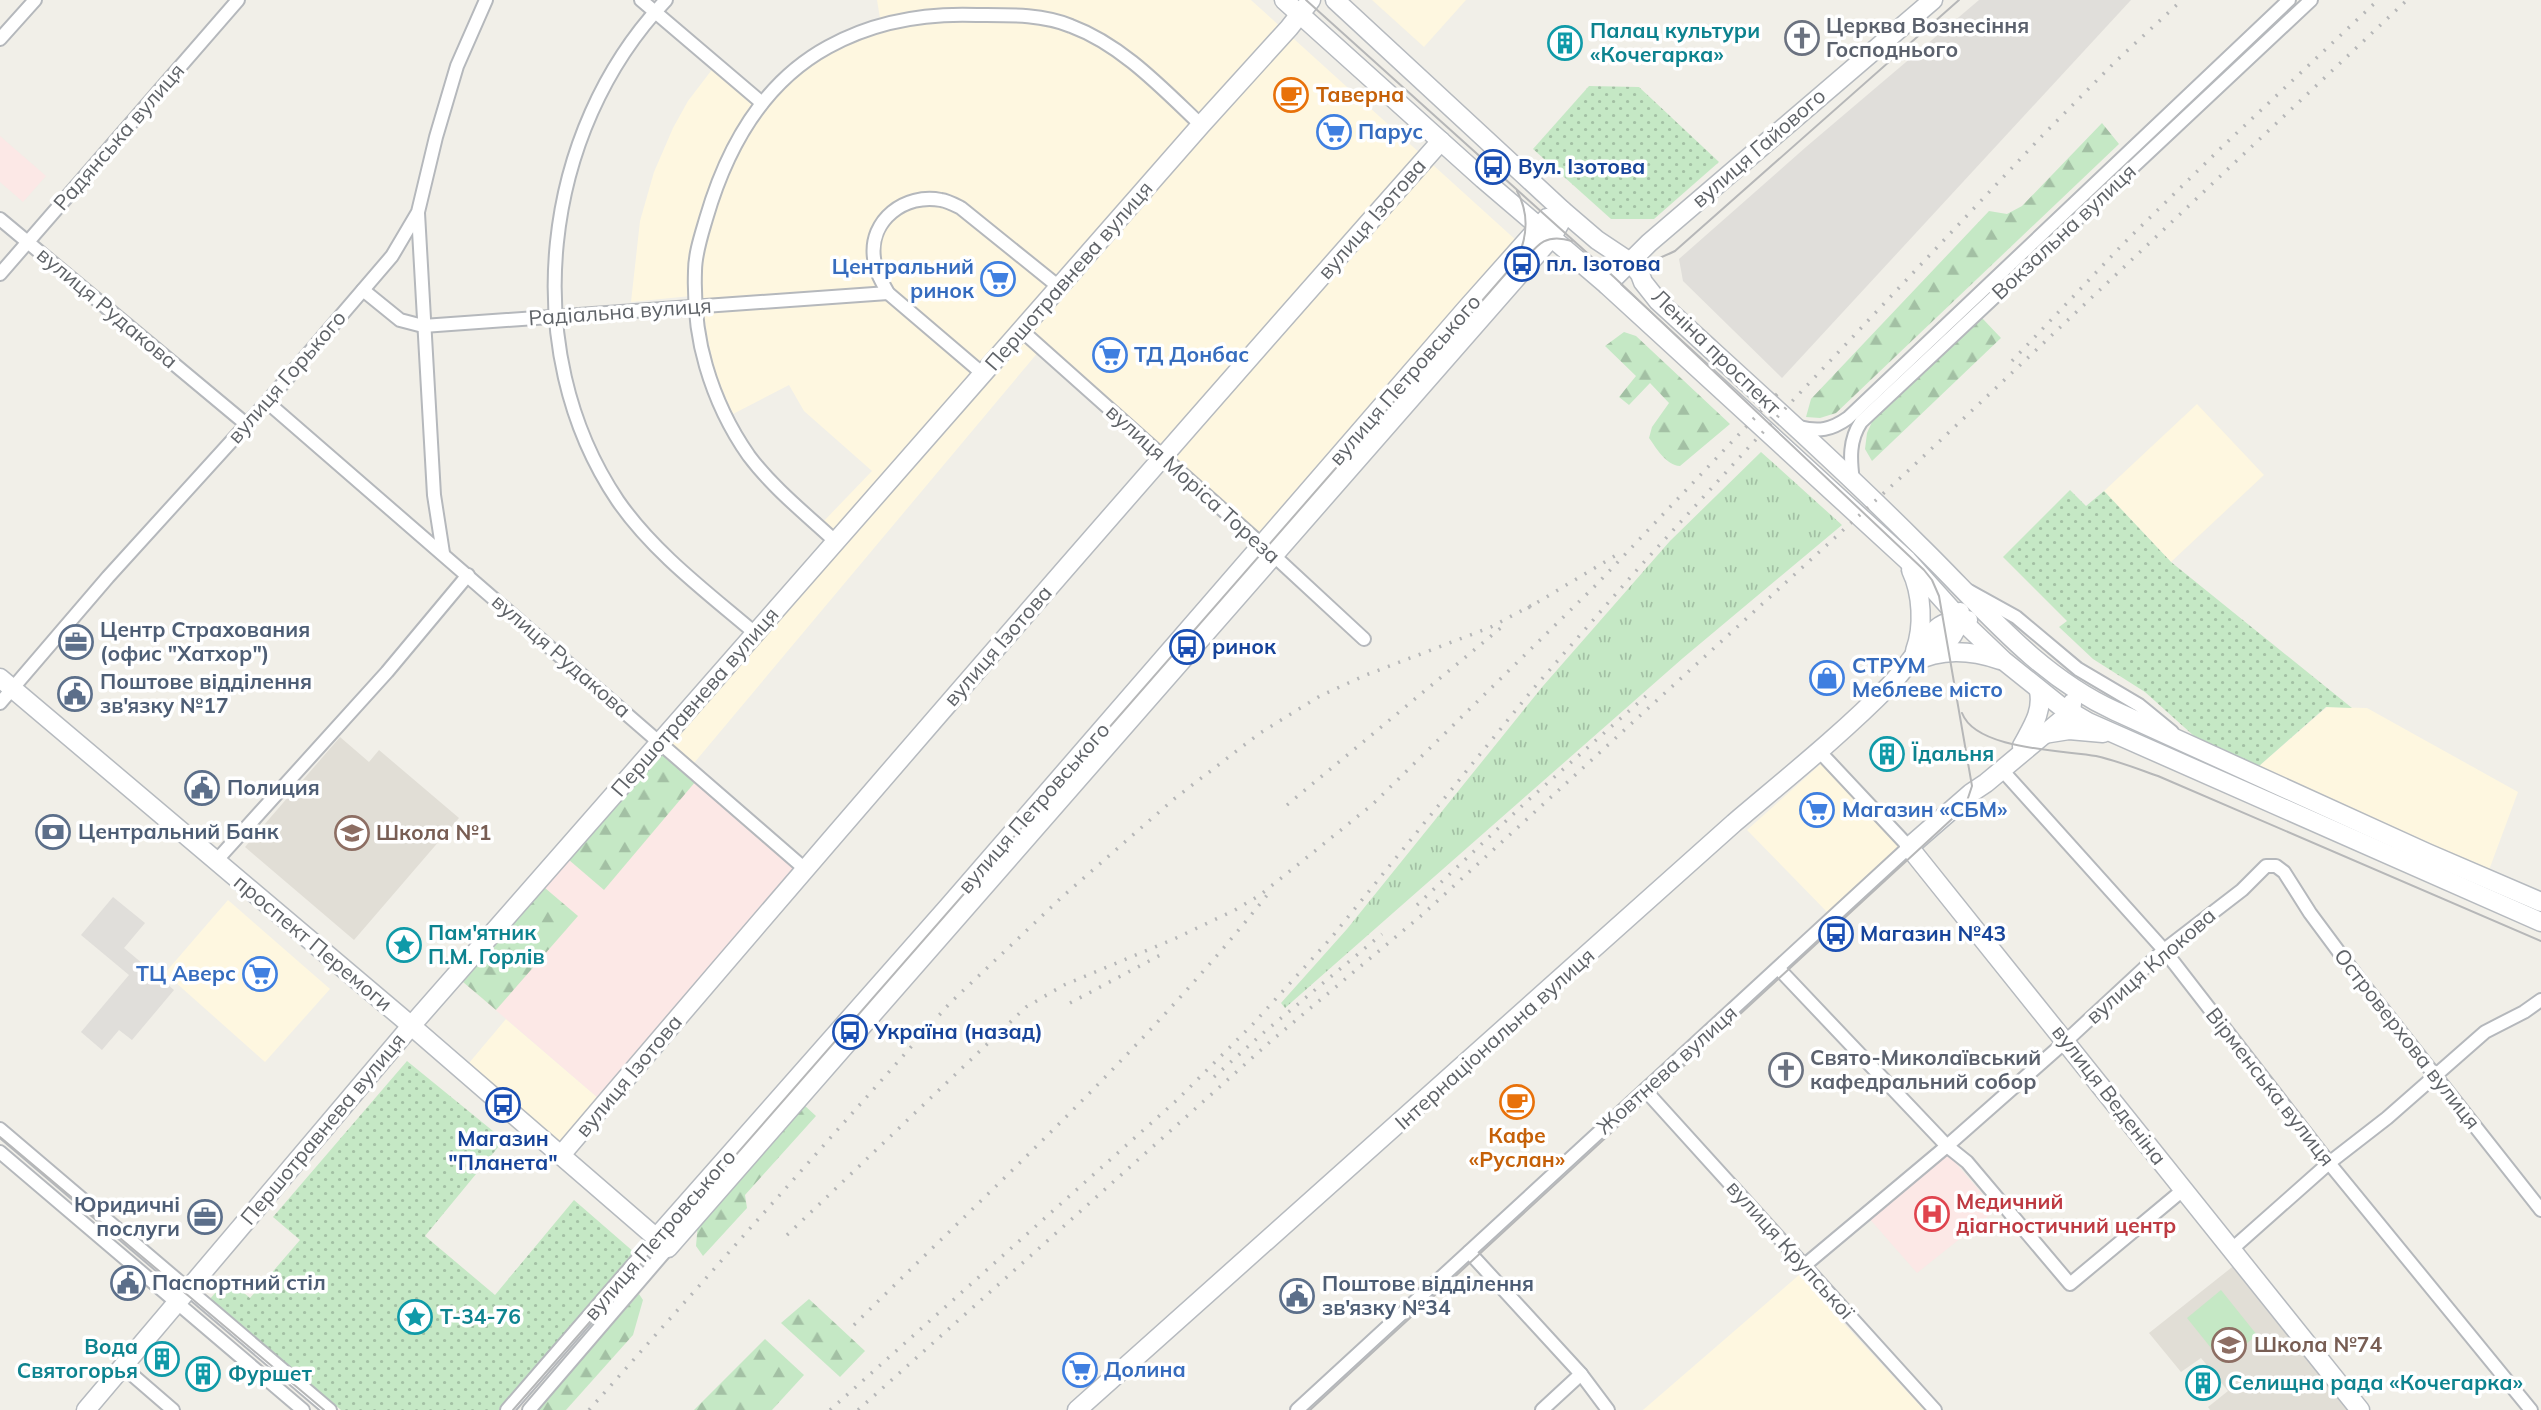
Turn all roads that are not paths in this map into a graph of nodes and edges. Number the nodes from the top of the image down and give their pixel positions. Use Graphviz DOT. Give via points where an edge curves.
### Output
graph roads {
  1 [pos="35,0"];
  2 [pos="237,0"];
  3 [pos="486,0"];
  4 [pos="641,0"];
  5 [pos="666,0"];
  6 [pos="1284,0"];
  7 [pos="1335,0"];
  8 [pos="1933,0"];
  9 [pos="2289,0"];
  10 [pos="2311,0"];
  11 [pos="1306,7"];
  12 [pos="655,12"];
  13 [pos="0,39"];
  14 [pos="762,103"];
  15 [pos="1201,125"];
  16 [pos="1441,141"];
  17 [pos="1562,210"];
  18 [pos="418,212"];
  19 [pos="0,219"];
  20 [pos="1546,232"];
  21 [pos="1597,240"];
  22 [pos="28,243"];
  23 [pos="1649,243"];
  24 [pos="1635,268"];
  25 [pos="0,274"];
  26 [pos="1607,285"];
  27 [pos="1059,287"];
  28 [pos="363,290"];
  29 [pos="888,293"];
  30 [pos="696,307"];
  31 [pos="555,317"];
  32 [pos="423,326"];
  33 [pos="1021,330"];
  34 [pos="983,374"];
  35 [pos="267,402"];
  36 [pos="246,424"];
  37 [pos="1791,425"];
  38 [pos="1162,457"];
  39 [pos="1853,481"];
  40 [pos="835,542"];
  41 [pos="1268,550"];
  42 [pos="443,554"];
  43 [pos="1907,560"];
  44 [pos="468,575"];
  45 [pos="1955,584"];
  46 [pos="1960,619"];
  47 [pos="1999,628"];
  48 [pos="755,634"];
  49 [pos="1364,639"];
  50 [pos="2053,649"];
  51 [pos="1936,653"];
  52 [pos="2004,661"];
  53 [pos="1909,664"];
  54 [pos="2065,682"];
  55 [pos="6,683"];
  56 [pos="2039,691"];
  57 [pos="0,703"];
  58 [pos="2071,712"];
  59 [pos="2117,735"];
  60 [pos="2040,736"];
  61 [pos="660,742"];
  62 [pos="2189,745"];
  63 [pos="1819,751"];
  64 [pos="2007,765"];
  65 [pos="1909,847"];
  66 [pos="216,861"];
  67 [pos="2276,866"];
  68 [pos="805,869"];
  69 [pos="2541,902"];
  70 [pos="2541,922"];
  71 [pos="2164,950"];
  72 [pos="1778,968"];
  73 [pos="2541,1000"];
  74 [pos="411,1026"];
  75 [pos="2066,1041"];
  76 [pos="2435,1075"];
  77 [pos="1645,1090"];
  78 [pos="0,1129"];
  79 [pos="1947,1146"];
  80 [pos="0,1152"];
  81 [pos="561,1155"];
  82 [pos="2329,1163"];
  83 [pos="2184,1189"];
  84 [pos="2541,1210"];
  85 [pos="662,1243"];
  86 [pos="2232,1249"];
  87 [pos="1469,1252"];
  88 [pos="1805,1265"];
  89 [pos="182,1296"];
  90 [pos="122,1366"];
  91 [pos="1581,1374"];
  92 [pos="86,1410"];
  93 [pos="173,1410"];
  94 [pos="303,1410"];
  95 [pos="330,1410"];
  96 [pos="507,1410"];
  97 [pos="529,1410"];
  98 [pos="1077,1410"];
  99 [pos="1297,1410"];
  100 [pos="1542,1410"];
  101 [pos="1608,1410"];
  102 [pos="1935,1410"];
  103 [pos="2360,1410"];
  104 [pos="2530,1410"];
  1 -- 13 [label="street"];
  2 -- 22 [label="street, Радянська вулиця"];
  3 -- 18 [label="street, вулиця Горького" via="457,66"];
  4 -- 12 [label="street"];
  5 -- 12 [label="street"];
  6 -- 11 [label="main road, Леніна проспект"];
  7 -- 17 [label="main road, Леніна проспект"];
  8 -- 23 [label="main road, вулиця Гайового"];
  9 -- 37 [label="street, Вокзальна вулиця" via="1848,418 1829,430"];
  10 -- 39 [label="street, Вокзальна вулиця" via="1861,422 1852,439"];
  11 -- 15 [label="main road, Першотравнева вулиця"];
  11 -- 16 [label="main road, Леніна проспект"];
  12 -- 14 [label="street"];
  12 -- 31 [label="street" via="607,82 578,147 562,200"];
  14 -- 15 [label="street" via="817,54 862,32 914,18 1007,15 1048,19 1100,39"];
  14 -- 30 [label="street" via="737,139 711,203 695,269"];
  15 -- 27 [label="main road, Першотравнева вулиця"];
  16 -- 20 [label="main road, Леніна проспект"];
  16 -- 38 [label="main road, вулиця Ізотова"];
  17 -- 20 [label="main road, вулиця Петровського" via="1552,213"];
  17 -- 21 [label="main road, Леніна проспект"];
  18 -- 28 [label="street, вулиця Горького" via="392,256"];
  18 -- 32 [label="street"];
  19 -- 22 [label="street, вулиця Рудакова"];
  20 -- 26 [label="main road, Леніна проспект"];
  20 -- 41 [label="main road, вулиця Петровського" via="1466,309"];
  21 -- 23 [label="main road" via="1627,252"];
  21 -- 24 [label="main road, Леніна проспект"];
  22 -- 25 [label="street, Радянська вулиця"];
  22 -- 36 [label="street, вулиця Рудакова"];
  23 -- 24 [label="main road"];
  24 -- 26 [label="main road"];
  24 -- 37 [label="main road, Леніна проспект" via="1658,300"];
  26 -- 43 [label="main road, Леніна проспект"];
  27 -- 29 [label="street" via="961,208 924,199 906,203 879,225 874,258"];
  27 -- 33 [label="main road, Першотравнева вулиця"];
  28 -- 32 [label="street, Радіальна вулиця" via="400,320"];
  28 -- 35 [label="street, вулиця Горького"];
  29 -- 30 [label="street, Радіальна вулиця"];
  29 -- 34 [label="street"];
  30 -- 31 [label="street, Радіальна вулиця"];
  30 -- 40 [label="street" via="705,365 732,428 749,456"];
  31 -- 32 [label="street, Радіальна вулиця"];
  31 -- 48 [label="street" via="560,363 579,426 618,501 677,566"];
  32 -- 42 [label="street" via="434,495"];
  33 -- 34 [label="main road, Першотравнева вулиця"];
  33 -- 38 [label="street, вулиця Моріса Тореза"];
  34 -- 40 [label="main road, Першотравнева вулиця"];
  35 -- 36 [label="street, вулиця Горького"];
  35 -- 42 [label="street, вулиця Рудакова"];
  36 -- 55 [label="street, вулиця Горького"];
  37 -- 39 [label="main road, Леніна проспект"];
  38 -- 41 [label="street, вулиця Моріса Тореза"];
  38 -- 68 [label="main road, вулиця Ізотова"];
  39 -- 45 [label="main road, Леніна проспект"];
  40 -- 48 [label="main road, Першотравнева вулиця"];
  41 -- 49 [label="street, вулиця Моріса Тореза"];
  41 -- 85 [label="main road, вулиця Петровського"];
  42 -- 44 [label="street, вулиця Рудакова"];
  43 -- 46 [label="main road, Леніна проспект"];
  43 -- 53 [label="main road, Леніна проспект" via="1920,596 1918,644"];
  44 -- 61 [label="street, вулиця Рудакова"];
  44 -- 66 [label="street"];
  45 -- 46 [label="main road"];
  45 -- 47 [label="main road, Леніна проспект"];
  45 -- 50 [label="street" via="2004,609"];
  46 -- 47 [label="main road"];
  46 -- 51 [label="main road" via="1954,636"];
  46 -- 52 [label="main road, Леніна проспект"];
  46 -- 53 [label="main road, Інтернаціональна вулиця" via="1934,630"];
  47 -- 54 [label="main road, Леніна проспект"];
  48 -- 61 [label="main road, Першотравнева вулиця"];
  50 -- 54 [label="street"];
  50 -- 62 [label="street" via="2139,705"];
  51 -- 52 [label="main road, Інтернаціональна вулиця" via="1979,653"];
  51 -- 53 [label="main road, Інтернаціональна вулиця"];
  52 -- 56 [label="main road, Леніна проспект"];
  53 -- 63 [label="main road, Інтернаціональна вулиця"];
  54 -- 58 [label="main road" via="2072,698"];
  54 -- 62 [label="main road, Леніна проспект" via="2095,702"];
  55 -- 57 [label="street, вулиця Горького"];
  55 -- 66 [label="main road, проспект Перемоги"];
  56 -- 58 [label="main road, Леніна проспект"];
  56 -- 64 [label="main road" via="2037,718"];
  58 -- 59 [label="main road, Леніна проспект"];
  58 -- 60 [label="main road, Жовтнева вулиця"];
  59 -- 60 [label="main road" via="2069,730"];
  59 -- 70 [label="main road, Леніна проспект"];
  60 -- 64 [label="main road, Жовтнева вулиця"];
  61 -- 68 [label="street, вулиця Рудакова"];
  61 -- 74 [label="main road, Першотравнева вулиця"];
  62 -- 69 [label="main road, Леніна проспект"];
  63 -- 65 [label="street"];
  63 -- 98 [label="main road, Інтернаціональна вулиця"];
  64 -- 65 [label="main road, Жовтнева вулиця"];
  64 -- 71 [label="street, Вірменська вулиця"];
  65 -- 72 [label="street, Жовтнева вулиця"];
  65 -- 75 [label="main road, вулиця Веденіна"];
  66 -- 74 [label="main road, проспект Перемоги"];
  67 -- 71 [label="street, вулиця Клокова" via="2266,866"];
  67 -- 76 [label="street, Островерхова вулиця"];
  68 -- 81 [label="main road, вулиця Ізотова"];
  71 -- 75 [label="street, вулиця Клокова"];
  71 -- 82 [label="street, Вірменська вулиця"];
  72 -- 77 [label="street, Жовтнева вулиця"];
  72 -- 79 [label="street"];
  73 -- 76 [label="street" via="2485,1032"];
  74 -- 81 [label="main road, проспект Перемоги"];
  74 -- 89 [label="main road, Першотравнева вулиця"];
  75 -- 79 [label="street, вулиця Клокова"];
  75 -- 83 [label="main road, вулиця Веденіна"];
  76 -- 82 [label="street"];
  76 -- 84 [label="street, Островерхова вулиця"];
  77 -- 87 [label="street, Жовтнева вулиця"];
  77 -- 88 [label="street, вулиця Крупської"];
  78 -- 89 [label="street"];
  79 -- 83 [label="street" via="1974,1171 2070,1284"];
  79 -- 88 [label="street, вулиця Клокова"];
  80 -- 89 [label="street"];
  81 -- 85 [label="main road, проспект Перемоги"];
  82 -- 86 [label="street"];
  82 -- 104 [label="street, Вірменська вулиця"];
  83 -- 86 [label="main road, вулиця Веденіна"];
  85 -- 96 [label="street, вулиця Петровського"];
  85 -- 97 [label="street, вулиця Петровського"];
  86 -- 103 [label="main road, вулиця Веденіна"];
  87 -- 91 [label="street"];
  87 -- 99 [label="street, Жовтнева вулиця"];
  88 -- 102 [label="street, вулиця Крупської"];
  89 -- 90 [label="main road, Першотравнева вулиця"];
  89 -- 94 [label="street"];
  89 -- 95 [label="street"];
  90 -- 92 [label="main road, Першотравнева вулиця"];
  90 -- 93 [label="street"];
  91 -- 100 [label="street"];
  91 -- 101 [label="street"];
}
